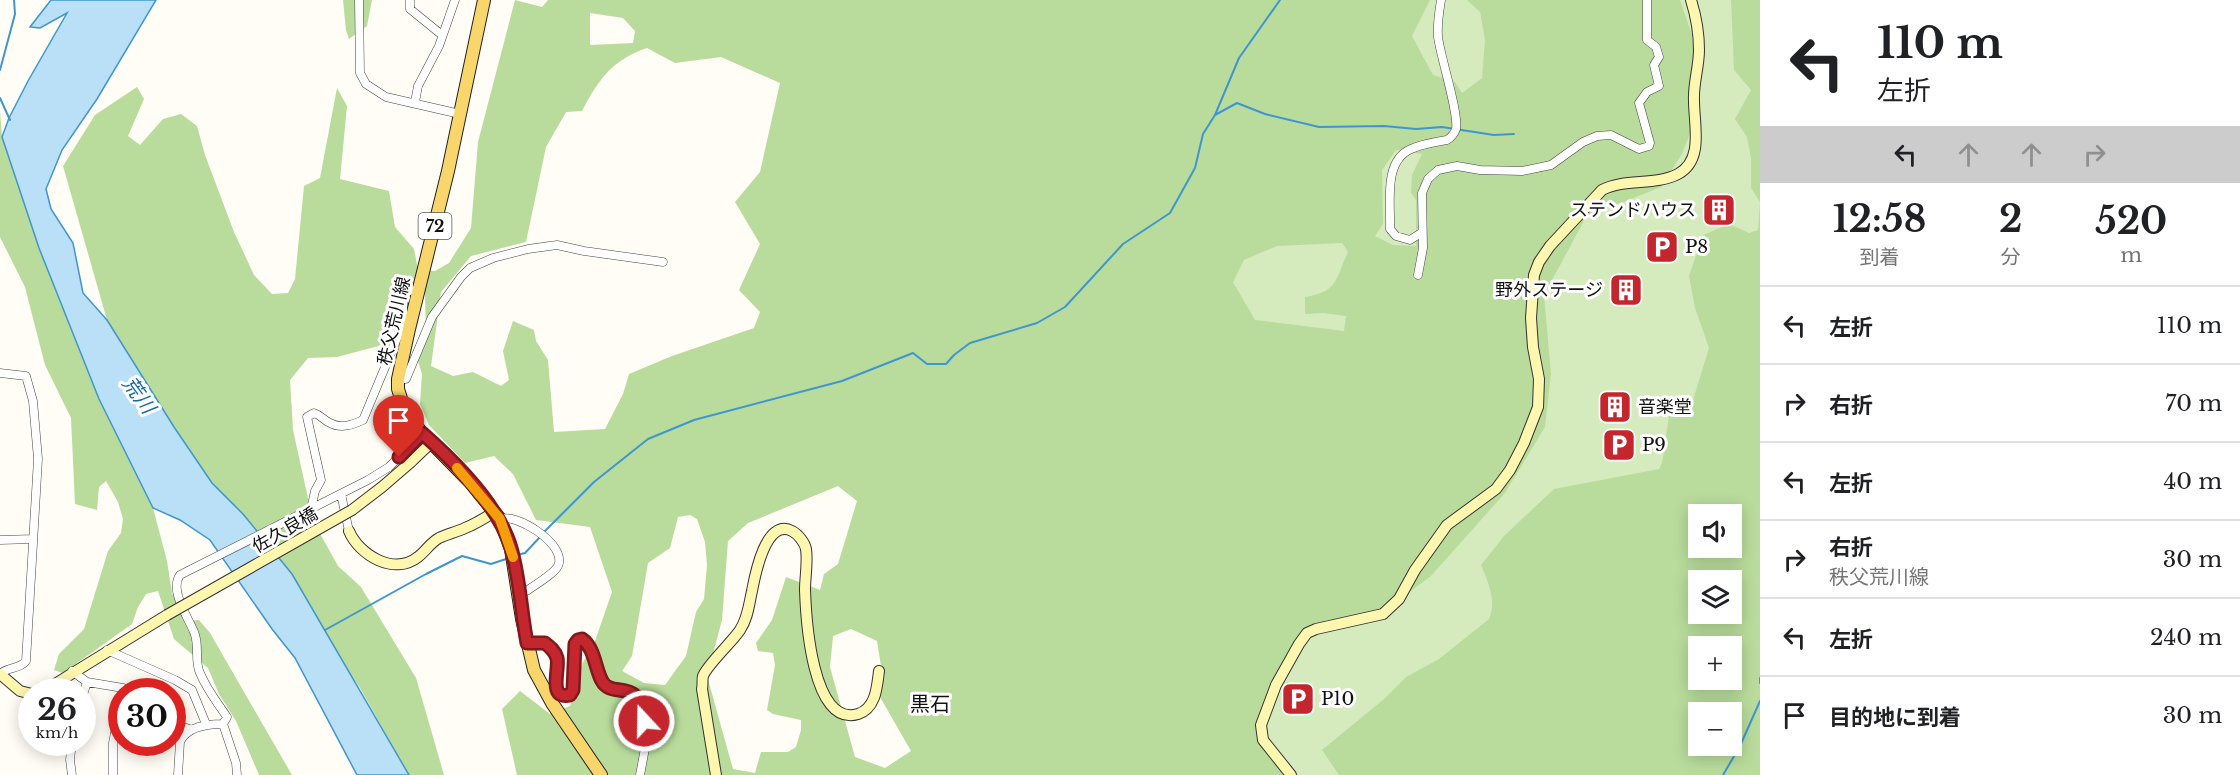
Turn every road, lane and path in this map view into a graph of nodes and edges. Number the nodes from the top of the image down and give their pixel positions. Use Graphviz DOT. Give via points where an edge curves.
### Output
graph roads {
  1 [pos="359,0"];
  2 [pos="410,0"];
  3 [pos="455,0"];
  4 [pos="484,0"];
  5 [pos="1441,0"];
  6 [pos="1647,0"];
  7 [pos="1691,0"];
  8 [pos="442,35"];
  9 [pos="415,102"];
  10 [pos="460,114"];
  11 [pos="1421,232"];
  12 [pos="663,262"];
  13 [pos="1418,275"];
  14 [pos="419,290"];
  15 [pos="0,373"];
  16 [pos="398,379"];
  17 [pos="422,433"];
  18 [pos="432,442"];
  19 [pos="341,494"];
  20 [pos="311,509"];
  21 [pos="497,516"];
  22 [pos="349,531"];
  23 [pos="33,539"];
  24 [pos="0,540"];
  25 [pos="519,596"];
  26 [pos="527,643"];
  27 [pos="107,650"];
  28 [pos="72,671"];
  29 [pos="879,672"];
  30 [pos="0,674"];
  31 [pos="62,678"];
  32 [pos="82,678"];
  33 [pos="18,689"];
  34 [pos="206,724"];
  35 [pos="223,724"];
  36 [pos="186,728"];
  37 [pos="192,730"];
  38 [pos="70,756"];
  39 [pos="113,756"];
  40 [pos="72,775"];
  41 [pos="113,775"];
  42 [pos="178,775"];
  43 [pos="237,775"];
  44 [pos="601,775"];
  45 [pos="640,775"];
  46 [pos="716,775"];
  47 [pos="1291,775"];
  1 -- 9 [label="street" via="360,73 366,84 386,97"];
  2 -- 8 [label="street" via="410,9"];
  3 -- 8 [label="street"];
  4 -- 10 [label="main road, 秩父荒川線 / 72"];
  5 -- 11 [label="street" via="1438,34 1456,129 1447,140 1400,155 1390,173 1389,229 1410,240"];
  6 -- 11 [label="street" via="1647,40 1656,47 1659,57 1654,65 1659,86 1647,92 1639,103 1649,146 1639,148 1611,135 1597,136 1551,165 1522,171 1457,166 1438,170 1428,179 1422,193"];
  7 -- 47 [label="street" via="1699,51 1693,158 1677,174 1613,184 1602,190 1539,262 1534,275 1531,318 1539,379 1538,407 1524,443 1496,489 1447,525 1399,599 1383,614 1316,629 1299,644 1276,685 1261,725 1263,740"];
  8 -- 9 [label="street" via="418,86"];
  9 -- 10 [label="street"];
  10 -- 14 [label="main road, 秩父荒川線 / 72"];
  11 -- 13 [label="street" via="1423,248"];
  12 -- 16 [label="street" via="557,245 493,258 470,268 432,317 406,379"];
  14 -- 16 [label="main road, 秩父荒川線 / 72"];
  14 -- 20 [label="street" via="406,291 404,295 398,336 363,420 343,426 331,424 314,413 307,417 321,480"];
  15 -- 23 [label="street" via="26,376 33,401 38,459"];
  16 -- 17 [label="main road, 秩父荒川線 / 72" via="400,400"];
  17 -- 18 [label="main road, 秩父荒川線 / 72"];
  17 -- 19 [label="street" via="389,467"];
  18 -- 21 [label="main road, 秩父荒川線 / 72"];
  18 -- 27 [label="street, 佐久良橋, bridge" via="367,499 336,520"];
  19 -- 20 [label="street"];
  19 -- 22 [label="street"];
  20 -- 35 [label="street" via="177,579 177,589 196,636 198,670 227,717"];
  21 -- 22 [label="street" via="440,537 418,557 394,564 368,556"];
  21 -- 25 [label="main road, 秩父荒川線 / 72" via="512,549"];
  21 -- 25 [label="street" via="513,518 548,538 559,556 556,570"];
  23 -- 24 [label="street"];
  23 -- 30 [label="street" via="26,661 21,667"];
  25 -- 26 [label="main road, 秩父荒川線 / 72"];
  26 -- 44 [label="main road, 秩父荒川線 / 72" via="545,692"];
  26 -- 45 [label="street" via="545,643 554,651 556,688 564,697 573,690 575,644 582,639 589,647 602,683 610,689 632,692 639,700 646,742"];
  27 -- 28 [label="street, 佐久良橋"];
  27 -- 34 [label="street" via="192,690"];
  28 -- 31 [label="street, 佐久良橋"];
  28 -- 32 [label="street"];
  29 -- 46 [label="street" via="874,699 867,708 858,714 844,715 833,709 811,656 806,547 793,531 774,533 758,565 740,630 703,675"];
  30 -- 33 [label="street"];
  34 -- 35 [label="street"];
  34 -- 37 [label="street"];
  35 -- 43 [label="street"];
  36 -- 37 [label="street"];
  37 -- 42 [label="street" via="180,742"];
  38 -- 40 [label="street"];
  39 -- 41 [label="street"];
}
